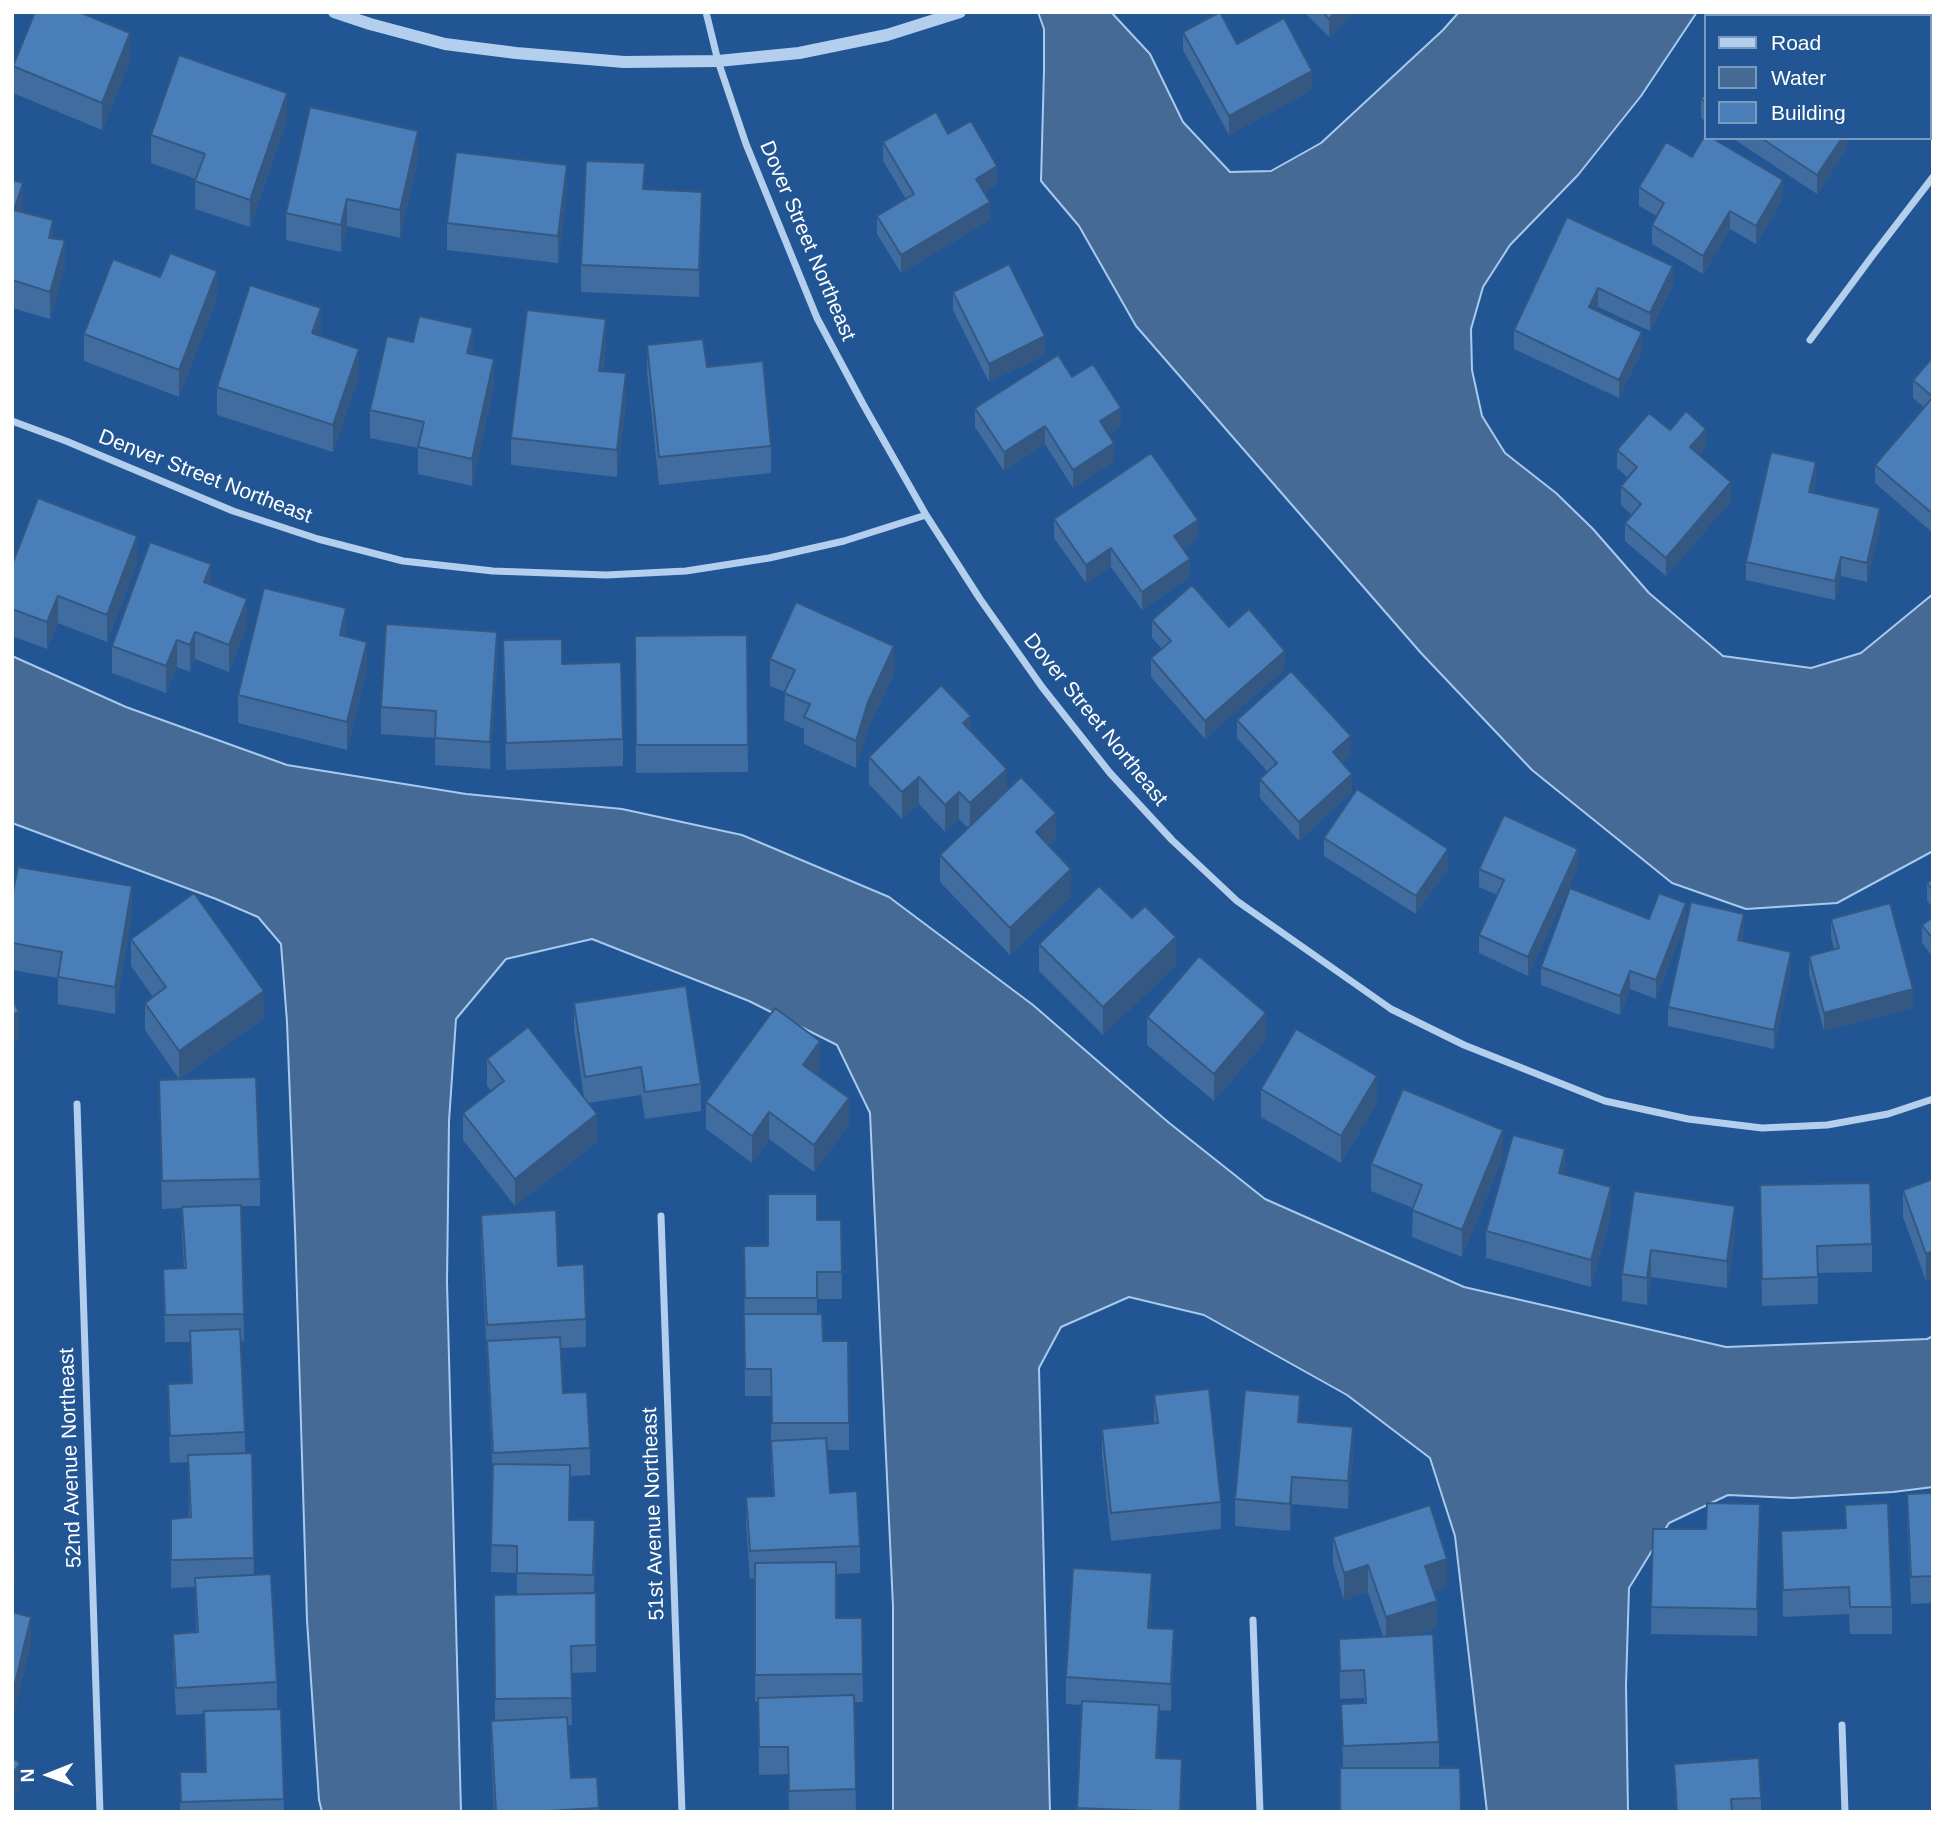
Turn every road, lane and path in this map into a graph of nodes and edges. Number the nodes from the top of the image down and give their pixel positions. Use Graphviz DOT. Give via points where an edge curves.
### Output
graph roads {
  1 [pos="334,12"];
  2 [pos="706,12"];
  3 [pos="960,12"];
  4 [pos="718,61"];
  5 [pos="1933,177"];
  6 [pos="1810,340"];
  7 [pos="12,421"];
  8 [pos="926,515"];
  9 [pos="1933,1099"];
  10 [pos="77,1104"];
  11 [pos="661,1216"];
  12 [pos="1253,1620"];
  13 [pos="1842,1725"];
  14 [pos="100,1812"];
  15 [pos="682,1812"];
  16 [pos="1260,1812"];
  17 [pos="1844,1812"];
  1 -- 4 [label="street" via="445,44 624,62"];
  2 -- 4 [label="street, Dover Street Northeast"];
  3 -- 4 [label="street" via="799,53"];
  4 -- 8 [label="street, Dover Street Northeast" via="746,144 817,318"];
  5 -- 6 [label="street"];
  7 -- 8 [label="street, Denver Street Northeast" via="233,511 318,539 403,561 493,571 606,575 686,571 844,541"];
  8 -- 9 [label="street, Dover Street Northeast" via="1042,687 1110,773 1172,840 1237,901 1391,1009 1464,1045 1605,1101 1688,1119 1762,1128 1827,1125 1888,1114"];
  10 -- 14 [label="street, 52nd Avenue Northeast"];
  11 -- 15 [label="street, 51st Avenue Northeast"];
  12 -- 16 [label="street"];
  13 -- 17 [label="street"];
}
